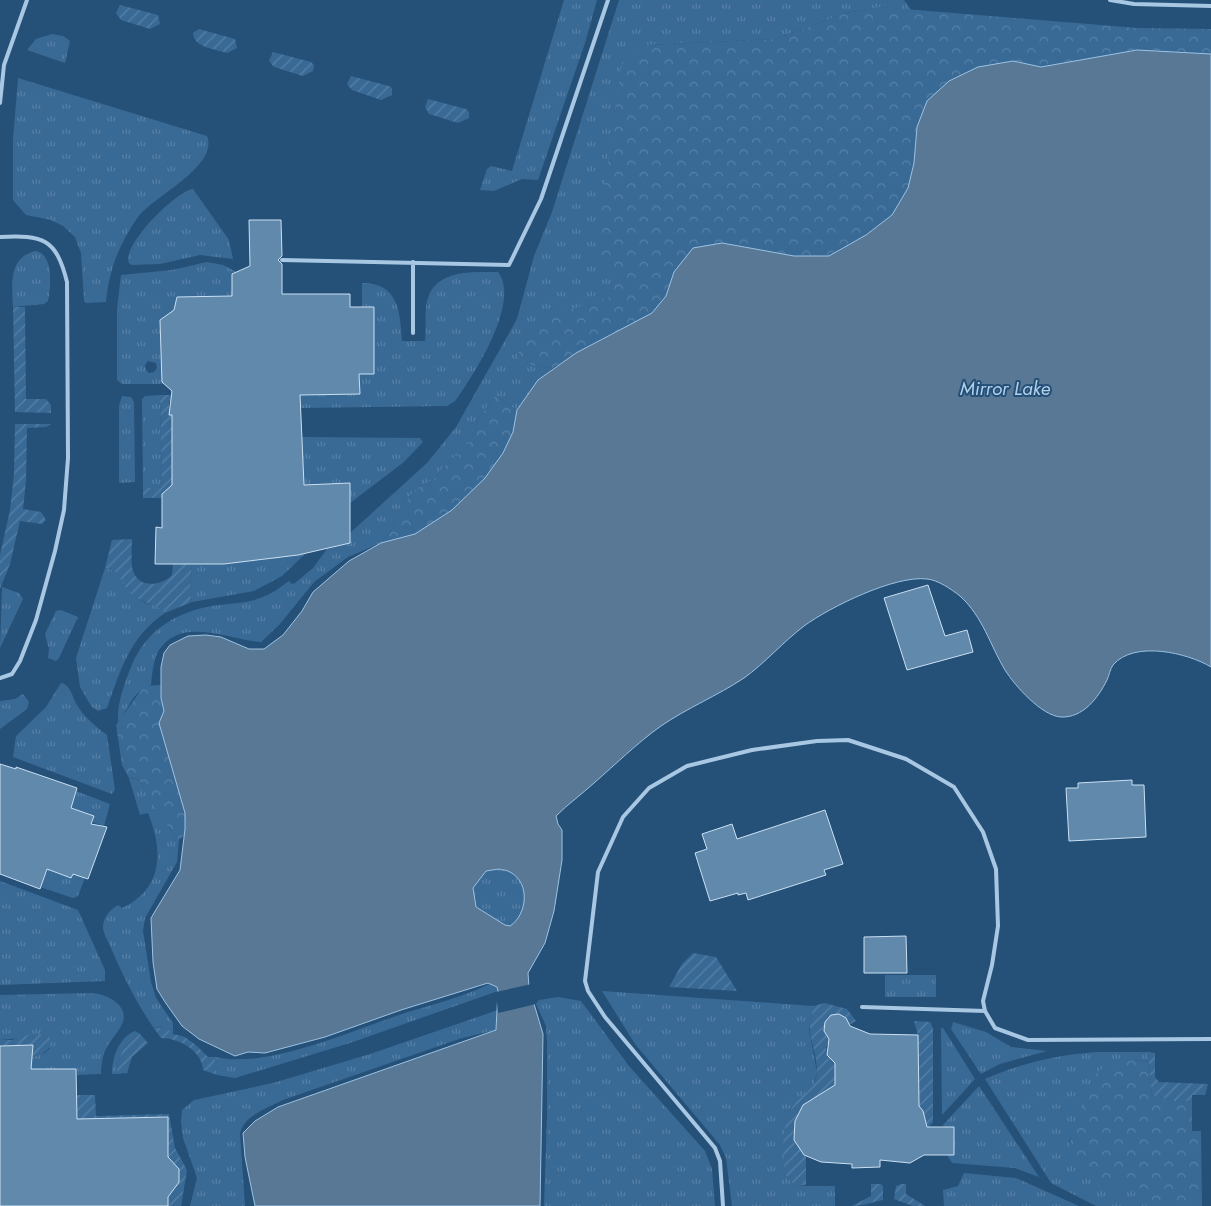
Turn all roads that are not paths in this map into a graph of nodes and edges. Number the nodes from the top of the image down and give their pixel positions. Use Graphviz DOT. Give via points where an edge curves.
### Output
graph roads {
  1 [pos="27,0"];
  2 [pos="608,0"];
  3 [pos="1110,0"];
  4 [pos="1211,6"];
  5 [pos="0,103"];
  6 [pos="0,237"];
  7 [pos="282,260"];
  8 [pos="413,262"];
  9 [pos="412,333"];
  10 [pos="0,678"];
  11 [pos="862,1007"];
  12 [pos="985,1011"];
  13 [pos="1211,1039"];
  14 [pos="723,1206"];
  1 -- 5 [label="lane" via="4,65"];
  2 -- 8 [label="lane" via="544,192 509,265"];
  3 -- 4 [label="lane" via="1134,4"];
  6 -- 10 [label="lane" via="33,236 46,240 54,248 64,270 67,282 68,458 67,490 60,528 36,620 12,674"];
  7 -- 8 [label="lane"];
  8 -- 9 [label="lane"];
  11 -- 12 [label="lane"];
  12 -- 13 [label="lane" via="995,1028 1028,1040"];
  12 -- 14 [label="lane" via="983,1001 998,926 996,869 983,832 954,787 906,758 848,740 752,750 688,766 649,788 623,817 598,872 586,981 588,991 605,1018 715,1148 720,1161"];
}
